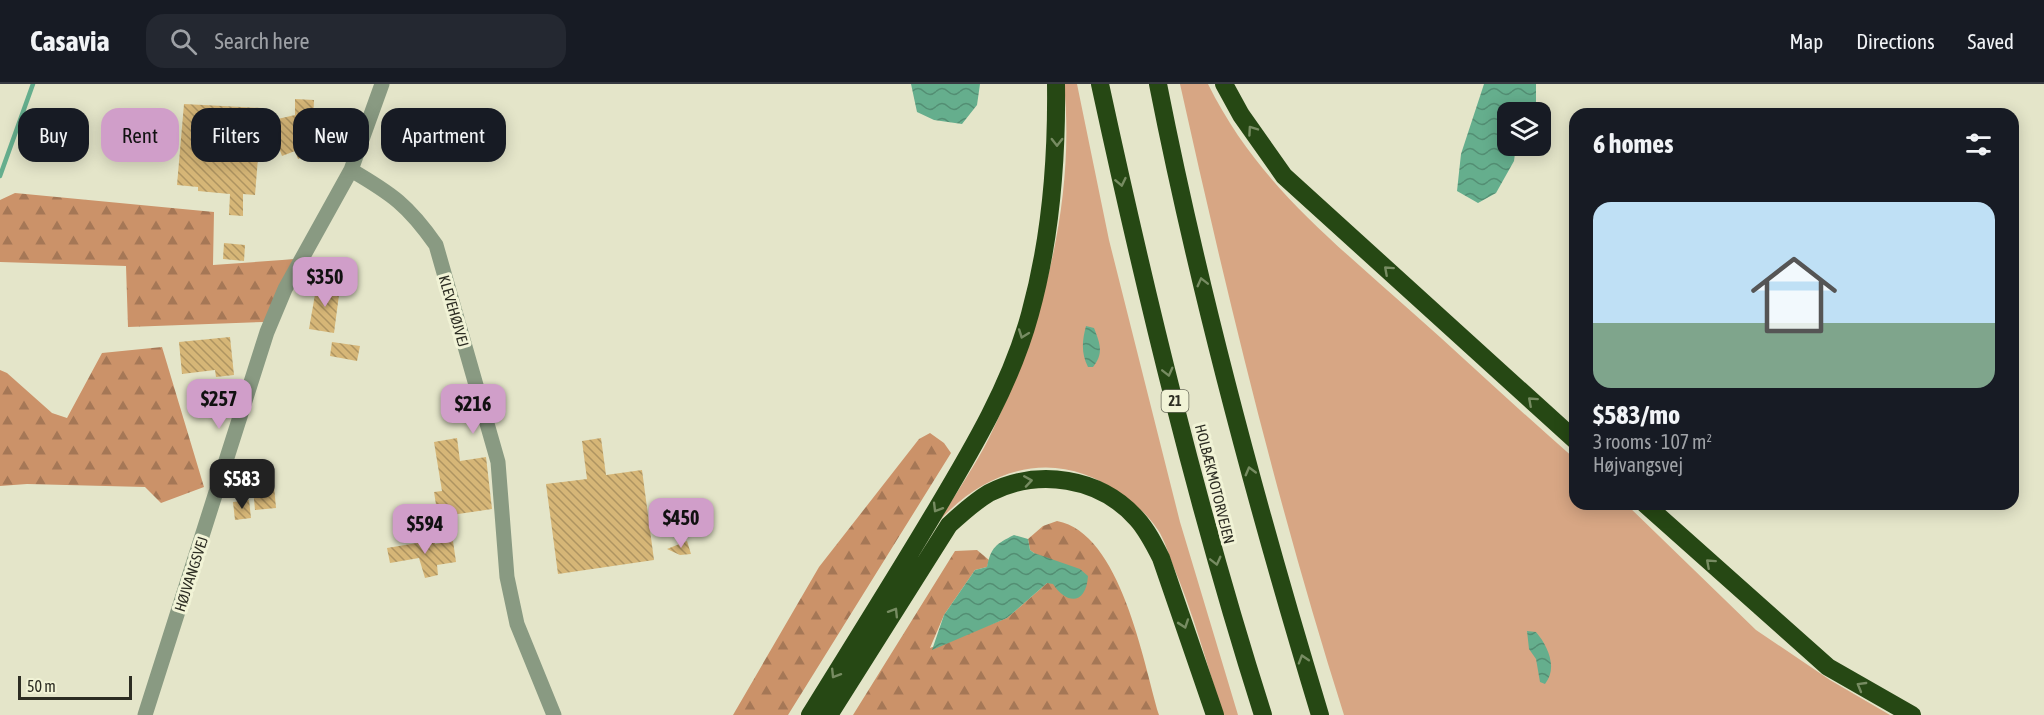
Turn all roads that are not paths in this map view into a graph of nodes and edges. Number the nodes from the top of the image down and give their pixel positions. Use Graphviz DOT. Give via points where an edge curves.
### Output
graph roads {
  1 [pos="382,84"];
  2 [pos="1056,84"];
  3 [pos="1100,84"];
  4 [pos="1158,84"];
  5 [pos="1224,84"];
  6 [pos="351,170"];
  7 [pos="1569,435"];
  8 [pos="1652,510"];
  9 [pos="145,715"];
  10 [pos="554,715"];
  11 [pos="810,715"];
  12 [pos="830,715"];
  13 [pos="1215,715"];
  14 [pos="1263,715"];
  15 [pos="1320,715"];
  16 [pos="1912,715"];
  1 -- 6 [label="street"];
  2 -- 11 [label="highway, one-way" via="1057,148 1047,238 1030,315 1000,395 927,526"];
  3 -- 14 [label="highway, HOLBÆKMOTORVEJEN / 21, one-way" via="1222,588"];
  15 -- 4 [label="highway, one-way" via="1276,572 1181,201"];
  7 -- 5 [label="highway, one-way" via="1284,176"];
  6 -- 9 [label="street, HØJVANGSVEJ" via="285,289 267,332"];
  6 -- 10 [label="street, KLEVEHØJVEJ" via="396,197 436,245 498,462 507,577 517,624"];
  16 -- 8 [label="highway, one-way" via="1828,667"];
  12 -- 13 [label="highway, one-way" via="949,525 989,493 1013,484 1054,479 1107,494 1137,519 1150,537 1161,558"];
}
